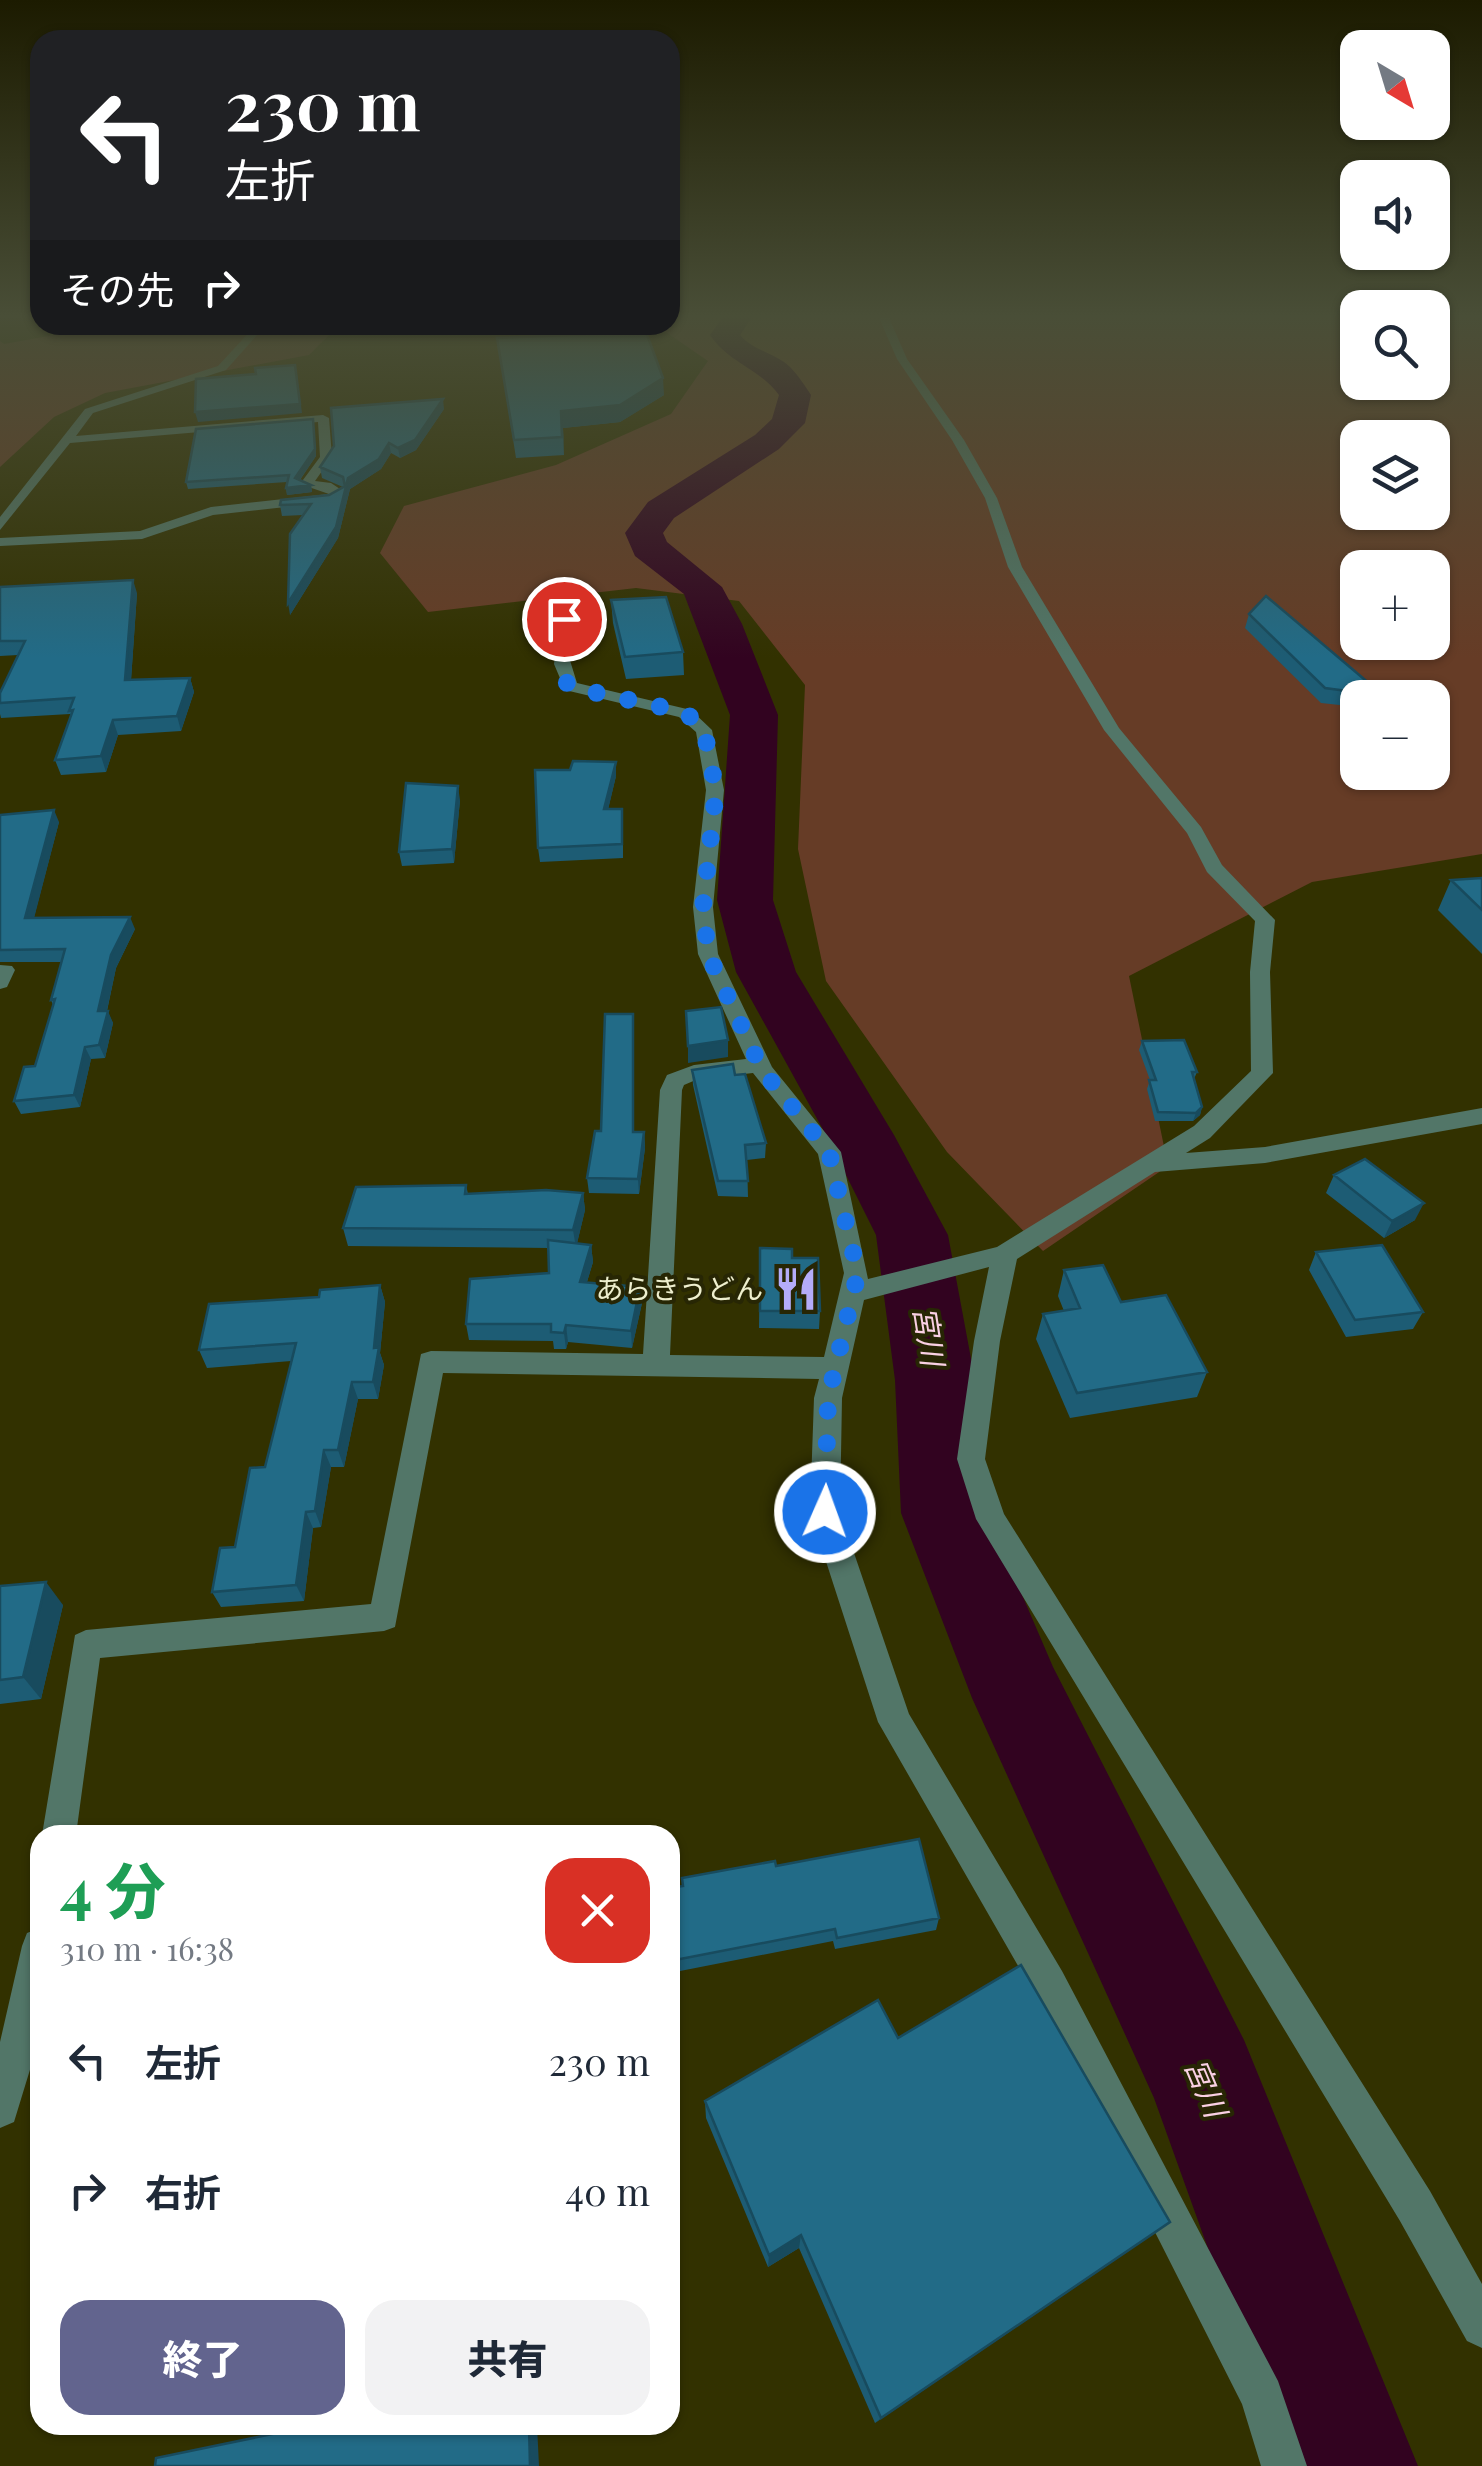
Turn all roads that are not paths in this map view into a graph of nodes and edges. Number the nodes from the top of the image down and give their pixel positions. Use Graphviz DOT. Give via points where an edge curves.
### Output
graph roads {
  1 [pos="77,428"];
  2 [pos="233,428"];
  3 [pos="324,428"];
  4 [pos="950,428"];
  5 [pos="68,440"];
  6 [pos="0,526"];
  7 [pos="0,542"];
  8 [pos="564,619"];
  9 [pos="0,971"];
  10 [pos="0,982"];
  11 [pos="760,1065"];
  12 [pos="1482,1116"];
  13 [pos="1149,1164"];
  14 [pos="994,1256"];
  15 [pos="866,1291"];
  16 [pos="656,1366"];
  17 [pos="836,1368"];
  18 [pos="59,1825"];
  19 [pos="30,2009"];
  20 [pos="0,2108"];
  21 [pos="1482,2326"];
  22 [pos="1284,2466"];
  1 -- 5 [label="street"];
  2 -- 5 [label="street"];
  3 -- 7 [label="street" via="326,457 306,484 327,486 338,494 331,498 211,511 142,535"];
  4 -- 13 [label="street" via="991,498 1015,568 1112,730 1195,831 1214,868 1265,920 1262,1073 1202,1132"];
  5 -- 6 [label="street"];
  8 -- 11 [label="street" via="564,679 570,687 685,712 704,730 716,790 703,907 708,954"];
  9 -- 10 [label="street"];
  11 -- 15 [label="street" via="829,1152"];
  11 -- 16 [label="street" via="694,1072 671,1090"];
  12 -- 13 [label="street" via="1265,1155"];
  13 -- 14 [label="street"];
  14 -- 15 [label="street"];
  14 -- 21 [label="street" via="971,1459 991,1519"];
  15 -- 17 [label="street"];
  16 -- 17 [label="street"];
  16 -- 18 [label="street" via="431,1362 384,1617 86,1646"];
  17 -- 22 [label="street" via="828,1398 825,1512 895,1722 1049,1984 1262,2397"];
  19 -- 20 [label="street"];
}
